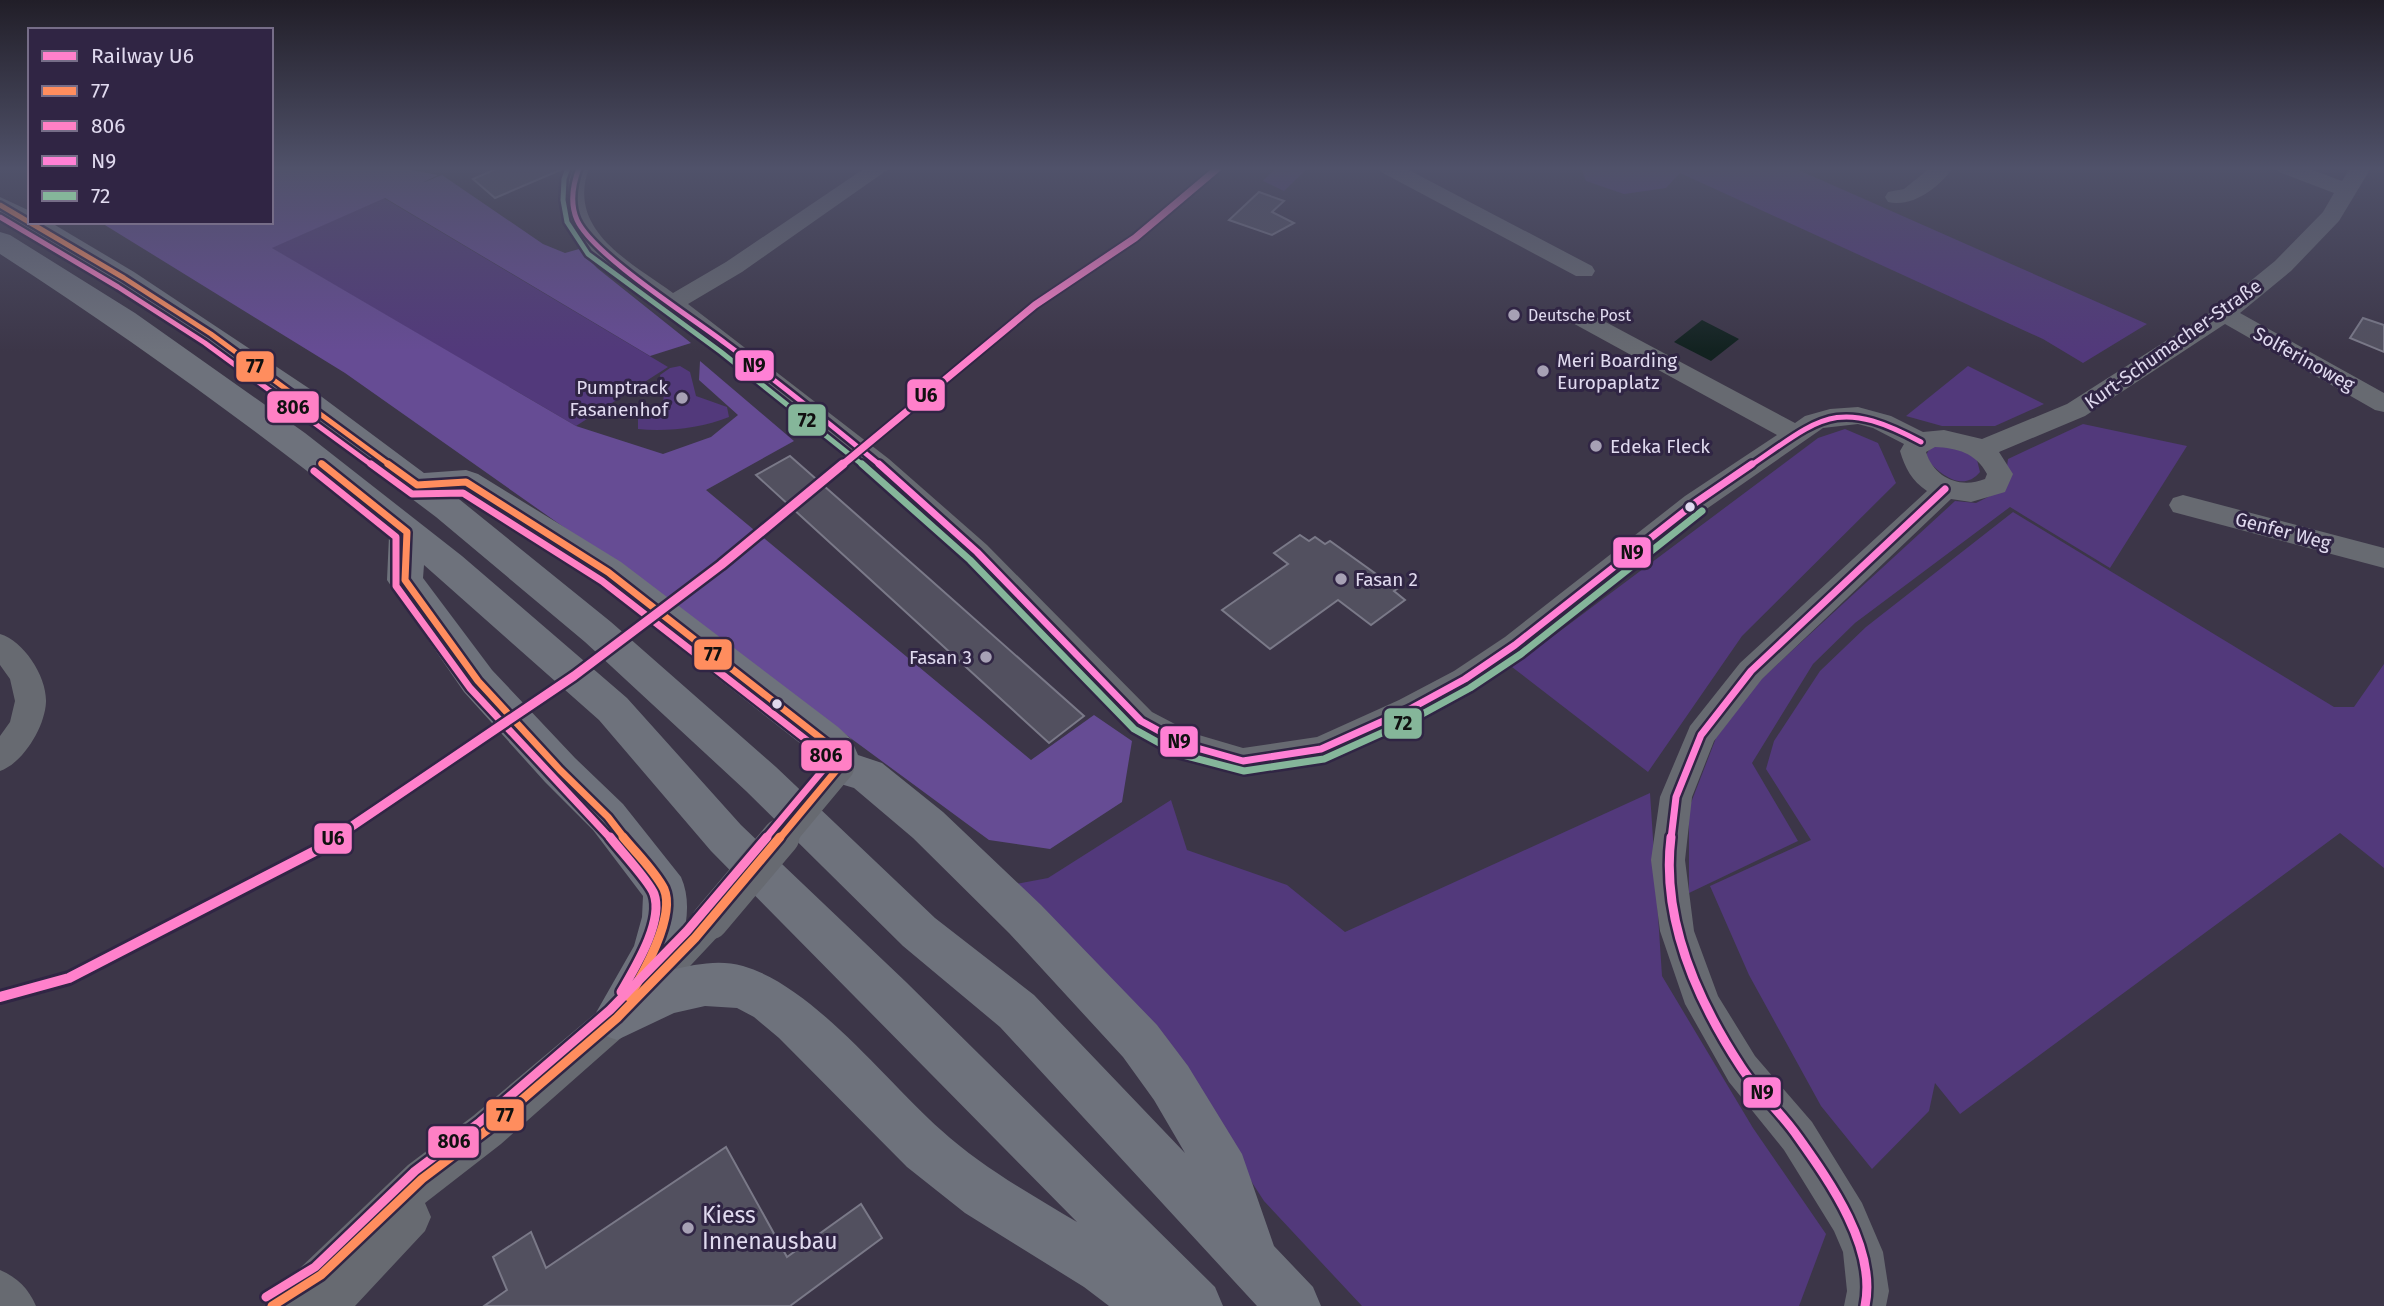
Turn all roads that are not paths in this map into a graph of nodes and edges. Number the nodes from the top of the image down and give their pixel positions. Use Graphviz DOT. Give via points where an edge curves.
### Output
graph roads {
  1 [pos="41,229"];
  2 [pos="582,229"];
  3 [pos="791,229"];
  4 [pos="1503,229"];
  5 [pos="2319,229"];
  6 [pos="0,241"];
  7 [pos="1584,271"];
  8 [pos="671,304"];
  9 [pos="2224,314"];
  10 [pos="1577,316"];
  11 [pos="2384,404"];
  12 [pos="1795,434"];
  13 [pos="1922,442"];
  14 [pos="1982,449"];
  15 [pos="418,485"];
  16 [pos="1945,489"];
  17 [pos="2183,505"];
  18 [pos="407,531"];
  19 [pos="2384,558"];
  20 [pos="0,645"];
  21 [pos="0,758"];
  22 [pos="839,768"];
  23 [pos="617,1018"];
  24 [pos="1253,1262"];
  25 [pos="324,1290"];
  26 [pos="0,1291"];
  27 [pos="15,1306"];
  28 [pos="272,1306"];
  29 [pos="291,1306"];
  30 [pos="1185,1306"];
  31 [pos="1196,1306"];
  32 [pos="1294,1306"];
  33 [pos="1866,1306"];
  1 -- 15 [label="highway" via="211,334"];
  2 -- 8 [label="street" via="617,264"];
  3 -- 8 [label="street"];
  4 -- 7 [label="street"];
  5 -- 9 [label="street, Kurt-Schumacher-Straße" via="2283,267"];
  6 -- 18 [label="highway" via="188,364"];
  8 -- 12 [label="street" via="880,464 977,552 1141,721 1183,744 1242,761 1321,749 1465,679 1695,503"];
  9 -- 11 [label="street, Solferinoweg"];
  9 -- 14 [label="street, Kurt-Schumacher-Straße" via="2076,410"];
  10 -- 12 [label="street"];
  12 -- 13 [label="street" via="1836,414 1864,416"];
  13 -- 14 [label="street" via="1950,438"];
  13 -- 16 [label="street" via="1913,452 1915,465"];
  14 -- 16 [label="street" via="1995,461 2000,474 1996,485 1974,493"];
  15 -- 22 [label="highway" via="466,482 608,572 824,739 836,751"];
  15 -- 24 [label="highway" via="598,632 761,779 919,932 1017,1011"];
  16 -- 33 [label="street" via="1751,671 1702,735 1676,797 1668,860 1677,931 1703,1004 1742,1069 1798,1136 1848,1217 1863,1252"];
  17 -- 19 [label="street, Genfer Weg"];
  18 -- 23 [label="highway" via="405,580 478,681 608,817 665,891 655,953"];
  18 -- 31 [label="highway" via="613,709 726,838"];
  20 -- 21 [label="street" via="20,664 32,692 29,716"];
  22 -- 23 [label="street, bridge" via="710,921"];
  22 -- 24 [label="highway" via="867,775 928,825 1140,1041 1171,1083 1223,1172"];
  23 -- 25 [label="street" via="487,1130 433,1195"];
  23 -- 30 [label="highway" via="667,993 705,984 741,987 771,1001 925,1149 982,1195 1103,1268 1141,1297"];
  24 -- 32 [label="highway"];
  25 -- 28 [label="street"];
  25 -- 29 [label="street"];
  26 -- 27 [label="street"];
}
